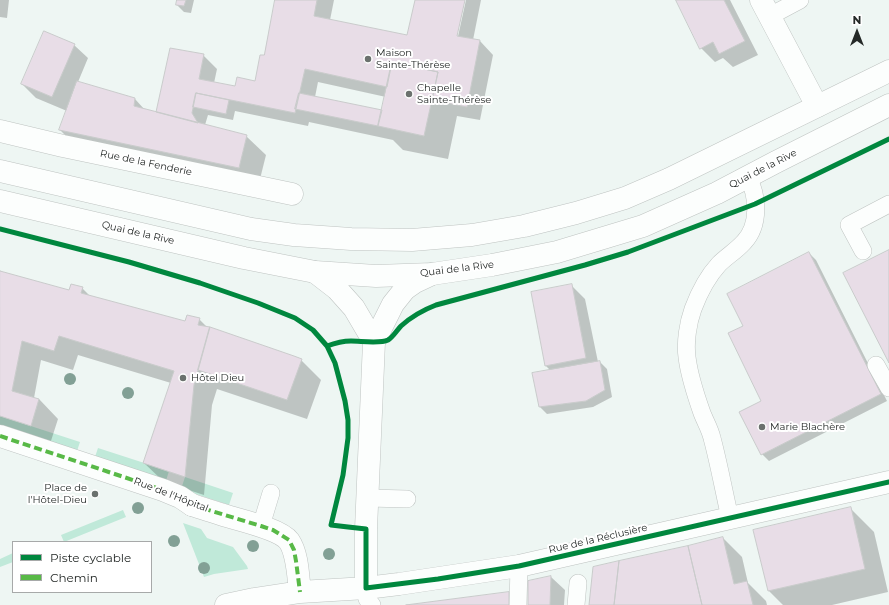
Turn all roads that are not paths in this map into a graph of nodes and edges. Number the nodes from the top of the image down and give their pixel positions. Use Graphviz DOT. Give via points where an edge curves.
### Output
graph roads {
  1 [pos="800,0"];
  2 [pos="765,8"];
  3 [pos="889,71"];
  4 [pos="889,105"];
  5 [pos="817,106"];
  6 [pos="0,131"];
  7 [pos="0,171"];
  8 [pos="748,176"];
  9 [pos="292,194"];
  10 [pos="0,201"];
  11 [pos="889,204"];
  12 [pos="863,251"];
  13 [pos="316,272"];
  14 [pos="432,274"];
  15 [pos="374,342"];
  16 [pos="876,365"];
  17 [pos="889,388"];
  18 [pos="0,436"];
  19 [pos="889,482"];
  20 [pos="271,493"];
  21 [pos="368,498"];
  22 [pos="401,499"];
  23 [pos="730,518"];
  24 [pos="261,526"];
  25 [pos="519,566"];
  26 [pos="578,583"];
  27 [pos="300,592"];
  28 [pos="369,597"];
  29 [pos="226,605"];
  30 [pos="518,605"];
  31 [pos="576,605"];
  1 -- 2 [label="lane"];
  2 -- 5 [label="street"];
  3 -- 5 [label="street"];
  4 -- 8 [label="street, Quai de la Rive"];
  5 -- 7 [label="street" via="625,198 524,226 472,235 412,240 351,239 251,229"];
  6 -- 9 [label="street, Rue de la Fenderie"];
  8 -- 14 [label="street, Quai de la Rive" via="718,193 643,226 557,252"];
  8 -- 23 [label="lane" via="755,198 754,224 745,241 708,277 693,310 687,332 687,356 692,383 712,436"];
  10 -- 13 [label="street, Quai de la Rive" via="244,258"];
  11 -- 12 [label="lane" via="850,225"];
  13 -- 14 [label="street, Quai de la Rive" via="376,276"];
  13 -- 15 [label="street" via="337,289 354,308"];
  14 -- 15 [label="street" via="410,285 393,304"];
  15 -- 21 [label="street"];
  16 -- 17 [label="lane"];
  18 -- 24 [label="street, Rue de l'Hôpital" via="163,490 192,504"];
  19 -- 23 [label="street, Rue de la Réclusière"];
  20 -- 24 [label="lane"];
  21 -- 22 [label="lane"];
  21 -- 28 [label="street" via="366,546"];
  23 -- 25 [label="street, Rue de la Réclusière"];
  24 -- 27 [label="street, Rue de l'Hôpital" via="289,540 294,550"];
  25 -- 28 [label="street, Rue de la Réclusière" via="438,579"];
  25 -- 30 [label="lane"];
  26 -- 31 [label="lane"];
  27 -- 28 [label="street, Rue de la Réclusière"];
  27 -- 29 [label="street, Rue de la Réclusière"];
}
